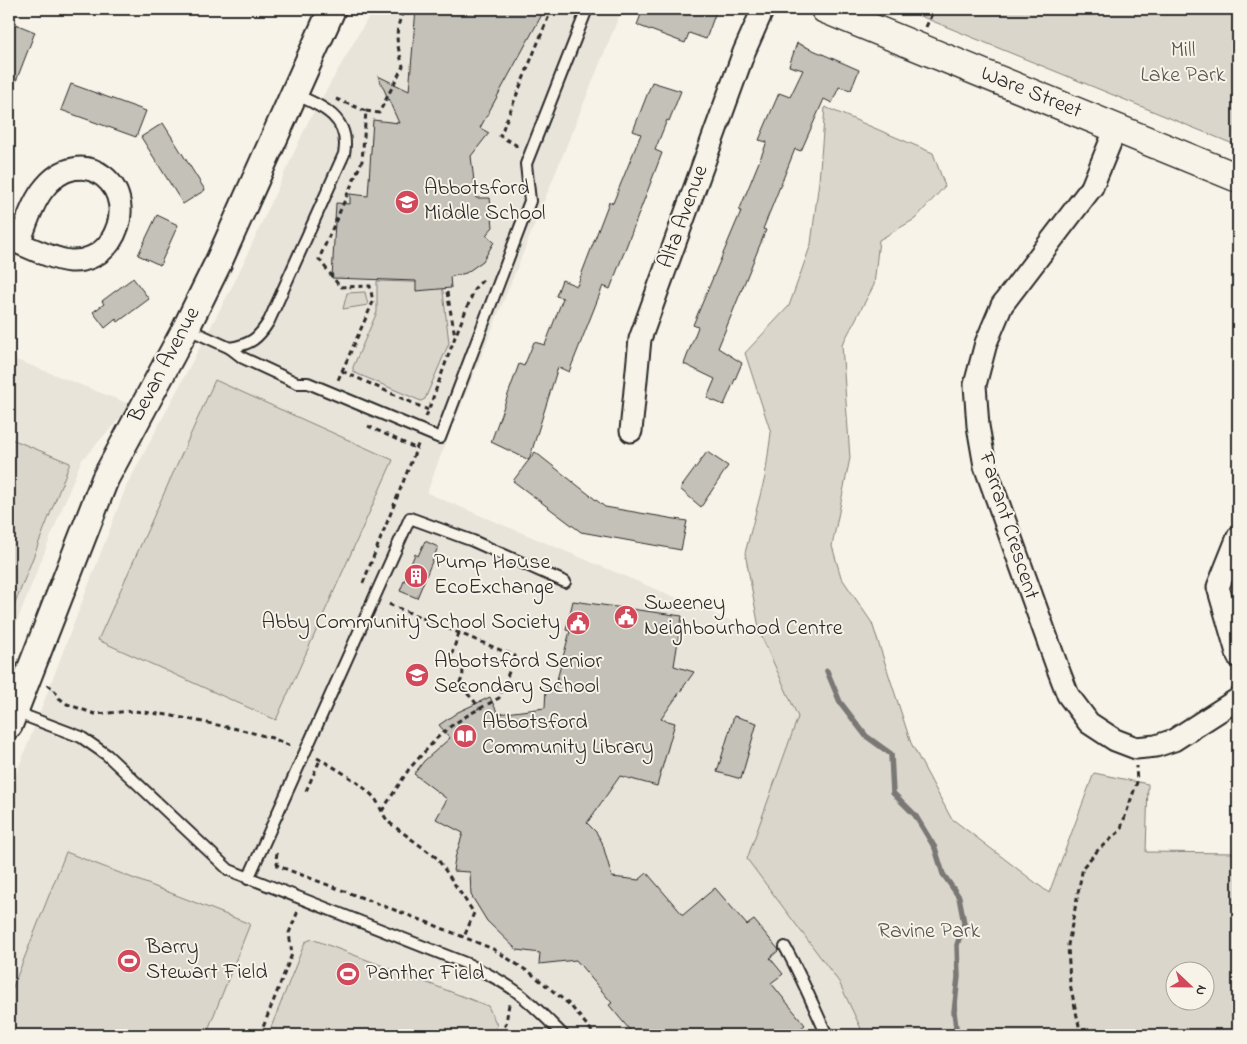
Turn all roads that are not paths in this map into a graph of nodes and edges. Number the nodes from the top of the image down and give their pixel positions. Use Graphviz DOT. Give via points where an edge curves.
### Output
graph roads {
  1 [pos="332,9"];
  2 [pos="587,9"];
  3 [pos="763,9"];
  4 [pos="824,9"];
  5 [pos="294,94"];
  6 [pos="1116,128"];
  7 [pos="1238,178"];
  8 [pos="14,241"];
  9 [pos="186,328"];
  10 [pos="230,348"];
  11 [pos="631,431"];
  12 [pos="1238,537"];
  13 [pos="565,582"];
  14 [pos="1238,656"];
  15 [pos="1238,699"];
  16 [pos="12,718"];
  17 [pos="248,878"];
  18 [pos="785,947"];
  19 [pos="563,1035"];
  20 [pos="827,1035"];
  1 -- 5 [label="street, Bevan Avenue"];
  2 -- 10 [label="lane" via="526,164 530,201 440,438 308,383 297,383 243,358"];
  3 -- 11 [label="street, Alta Avenue" via="744,52 640,339"];
  4 -- 6 [label="main road, Ware Street"];
  5 -- 9 [label="street, Bevan Avenue"];
  5 -- 10 [label="lane" via="321,106 343,128 347,141 344,154 269,321 253,341"];
  6 -- 7 [label="main road, Ware Street"];
  6 -- 15 [label="street, Farrant Crescent" via="1092,187 1002,306 986,343 975,385 985,466 1068,695 1089,723 1115,740 1136,748 1156,746 1174,740"];
  8 -- 8 [label="street" via="70,261 96,255 114,236 121,218 116,190 95,171 81,167 66,170 43,190"];
  9 -- 10 [label="lane"];
  9 -- 16 [label="street, Bevan Avenue" via="105,479"];
  12 -- 14 [label="street" via="1218,587"];
  13 -- 17 [label="lane" via="473,541 410,518"];
  16 -- 17 [label="lane" via="66,730 89,742 229,870"];
  17 -- 19 [label="lane" via="470,965 517,992"];
  18 -- 20 [label="lane"];
}
